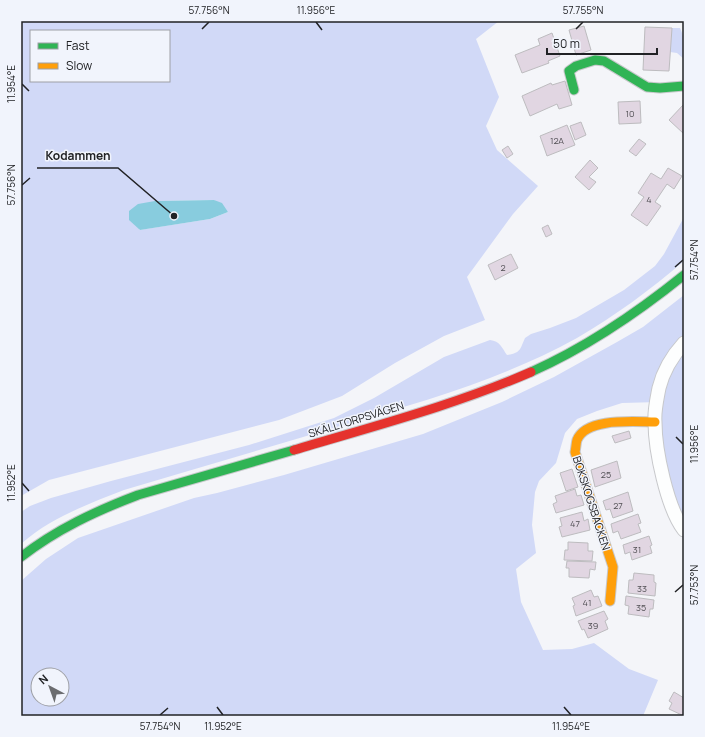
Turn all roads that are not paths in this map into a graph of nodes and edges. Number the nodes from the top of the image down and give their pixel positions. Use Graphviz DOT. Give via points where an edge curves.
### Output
graph roads {
  1 [pos="684,86"];
  2 [pos="574,90"];
  3 [pos="684,275"];
  4 [pos="684,343"];
  5 [pos="655,422"];
  6 [pos="684,530"];
  7 [pos="21,557"];
  8 [pos="610,602"];
  1 -- 2 [label="street" via="647,87 604,61 595,60 569,71"];
  3 -- 7 [label="street, SKÄLLTORPSVÄGEN" via="638,311 603,334 543,367 449,404 138,495 69,524"];
  4 -- 5 [label="street" via="677,350 659,388"];
  5 -- 6 [label="street" via="664,486"];
  5 -- 8 [label="street, BOKSKOGSBACKEN" via="600,423 585,430 577,439 575,452 613,567"];
}
